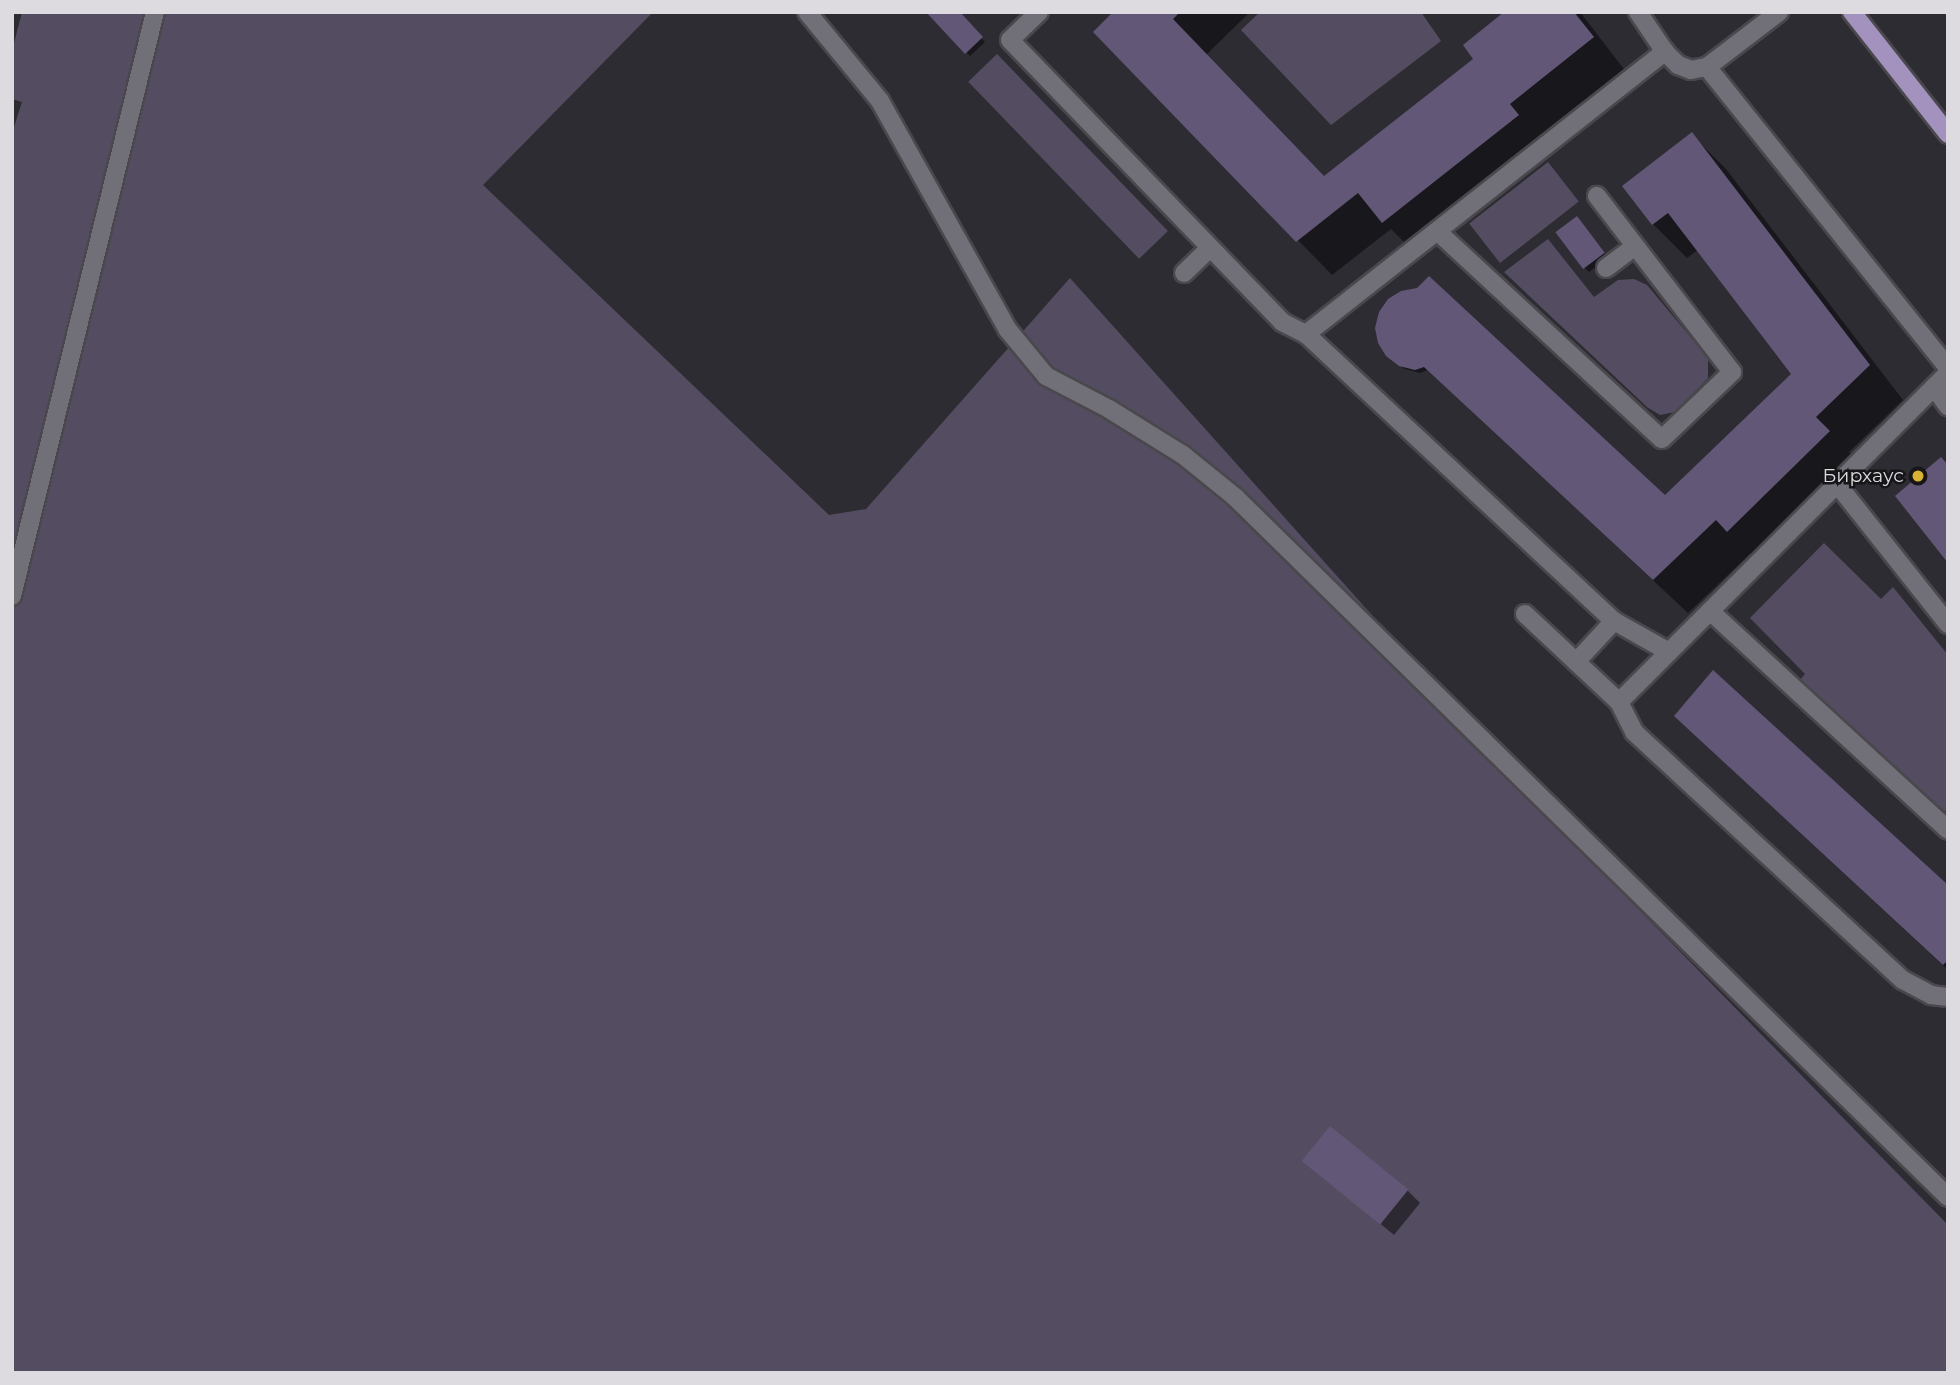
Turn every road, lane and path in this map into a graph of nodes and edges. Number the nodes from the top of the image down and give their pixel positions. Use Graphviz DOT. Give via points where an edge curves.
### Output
graph roads {
  1 [pos="155,12"];
  2 [pos="807,12"];
  3 [pos="1039,12"];
  4 [pos="1637,12"];
  5 [pos="1779,12"];
  6 [pos="1852,12"];
  7 [pos="1665,52"];
  8 [pos="1707,67"];
  9 [pos="1948,134"];
  10 [pos="1597,196"];
  11 [pos="1437,231"];
  12 [pos="1635,246"];
  13 [pos="1210,247"];
  14 [pos="1606,268"];
  15 [pos="1184,273"];
  16 [pos="1306,334"];
  17 [pos="1948,371"];
  18 [pos="1934,387"];
  19 [pos="1948,406"];
  20 [pos="1837,484"];
  21 [pos="12,596"];
  22 [pos="1710,611"];
  23 [pos="1525,614"];
  24 [pos="1614,621"];
  25 [pos="1948,624"];
  26 [pos="1669,652"];
  27 [pos="1576,662"];
  28 [pos="1619,702"];
  29 [pos="1948,830"];
  30 [pos="1948,997"];
  31 [pos="1948,1197"];
  1 -- 21 [label="lane"];
  2 -- 31 [label="lane" via="880,101 1008,330 1046,376 1172,449 1236,497"];
  3 -- 13 [label="lane" via="1010,40"];
  4 -- 7 [label="lane"];
  5 -- 8 [label="lane"];
  6 -- 9 [label="main road"];
  7 -- 8 [label="lane" via="1691,70"];
  7 -- 11 [label="lane"];
  8 -- 17 [label="lane"];
  10 -- 12 [label="lane"];
  11 -- 12 [label="lane" via="1662,439 1732,372"];
  11 -- 16 [label="lane"];
  12 -- 14 [label="lane"];
  13 -- 15 [label="lane"];
  13 -- 16 [label="lane" via="1283,322"];
  16 -- 24 [label="lane"];
  17 -- 18 [label="lane"];
  18 -- 19 [label="lane"];
  18 -- 20 [label="lane"];
  20 -- 22 [label="lane"];
  20 -- 25 [label="lane"];
  22 -- 26 [label="lane"];
  22 -- 29 [label="lane"];
  23 -- 27 [label="lane"];
  24 -- 26 [label="lane"];
  24 -- 27 [label="lane"];
  26 -- 28 [label="lane"];
  27 -- 28 [label="lane"];
  28 -- 30 [label="lane" via="1634,732 1903,980 1931,995"];
}
